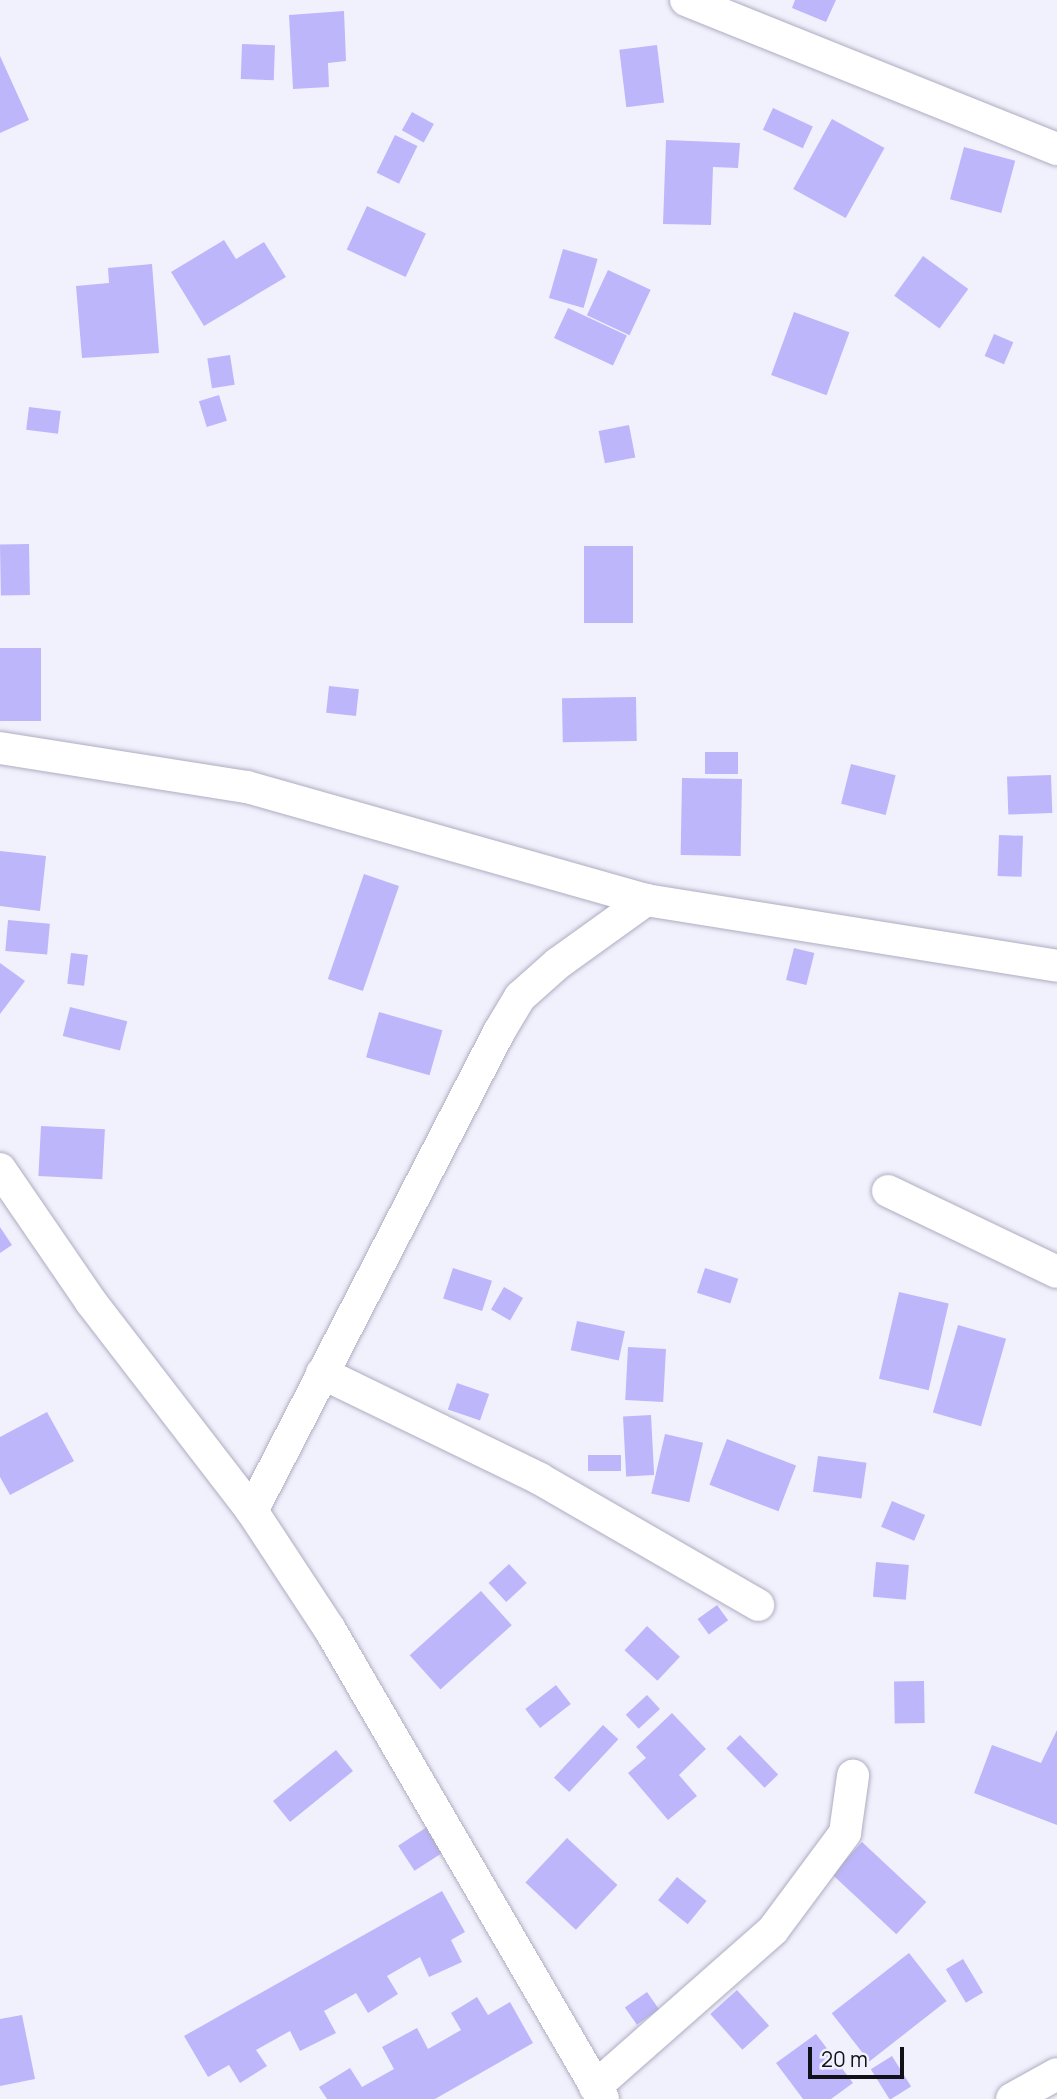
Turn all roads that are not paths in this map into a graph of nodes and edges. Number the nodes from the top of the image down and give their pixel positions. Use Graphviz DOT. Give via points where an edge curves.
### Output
graph roads {
  1 [pos="686,0"];
  2 [pos="1057,149"];
  3 [pos="0,748"];
  4 [pos="646,901"];
  5 [pos="1057,966"];
  6 [pos="0,1169"];
  7 [pos="888,1191"];
  8 [pos="1057,1272"];
  9 [pos="322,1373"];
  10 [pos="252,1511"];
  11 [pos="758,1605"];
  12 [pos="853,1776"];
  13 [pos="1057,2074"];
  14 [pos="599,2093"];
  15 [pos="1012,2099"];
  1 -- 2 [label="street"];
  3 -- 4 [label="street" via="247,787"];
  4 -- 5 [label="street"];
  4 -- 9 [label="street" via="557,964 520,997"];
  6 -- 10 [label="street" via="92,1302"];
  7 -- 8 [label="street"];
  9 -- 10 [label="street"];
  9 -- 11 [label="street" via="540,1479"];
  10 -- 14 [label="street" via="336,1640"];
  12 -- 14 [label="street" via="845,1833 773,1930"];
  13 -- 15 [label="street"];
}
